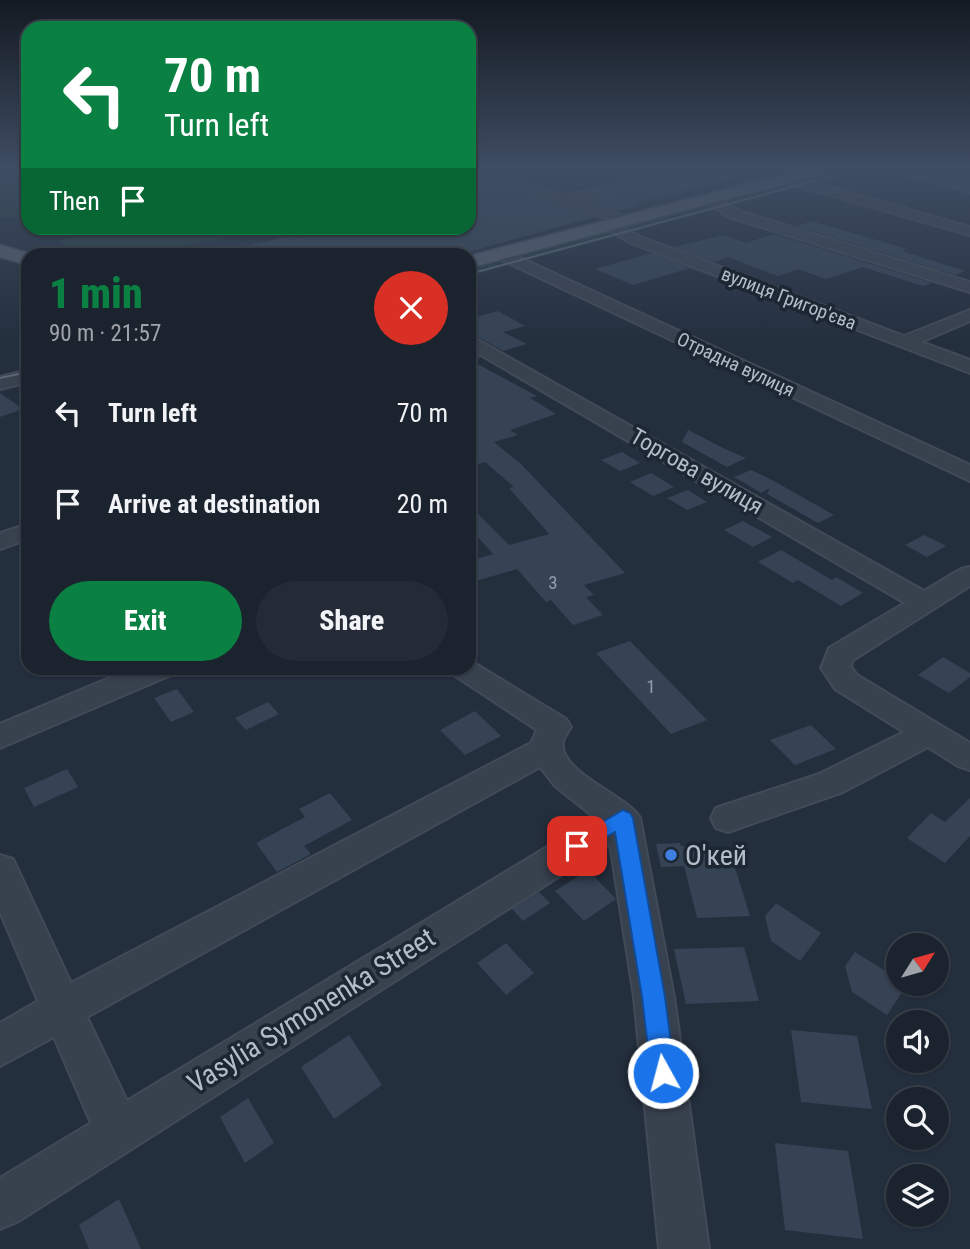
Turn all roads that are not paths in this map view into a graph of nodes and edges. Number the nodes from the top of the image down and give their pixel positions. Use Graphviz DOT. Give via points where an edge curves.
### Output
graph roads {
  1 [pos="602,227"];
  2 [pos="623,227"];
  3 [pos="776,227"];
  4 [pos="0,251"];
  5 [pos="502,254"];
  6 [pos="21,257"];
  7 [pos="476,260"];
  8 [pos="970,288"];
  9 [pos="970,315"];
  10 [pos="905,342"];
  11 [pos="476,344"];
  12 [pos="970,367"];
  13 [pos="970,474"];
  14 [pos="21,534"];
  15 [pos="0,541"];
  16 [pos="970,575"];
  17 [pos="925,603"];
  18 [pos="145,675"];
  19 [pos="475,675"];
  20 [pos="929,733"];
  21 [pos="0,737"];
  22 [pos="547,749"];
  23 [pos="970,758"];
  24 [pos="623,818"];
  25 [pos="728,818"];
  26 [pos="0,870"];
  27 [pos="64,1008"];
  28 [pos="0,1046"];
  29 [pos="117,1130"];
  30 [pos="0,1205"];
  31 [pos="684,1249"];
  1 -- 5 [label="main road"];
  2 -- 10 [label="street, вулиця Григор'єва" via="636,240"];
  3 -- 8 [label="street"];
  4 -- 6 [label="main road"];
  5 -- 7 [label="main road"];
  5 -- 13 [label="street, Отрадна вулиця"];
  9 -- 10 [label="street"];
  10 -- 12 [label="street, вулиця Григор'єва"];
  11 -- 17 [label="street, Торгова вулиця"];
  14 -- 15 [label="street"];
  16 -- 17 [label="street"];
  17 -- 20 [label="street" via="839,655 836,668 846,682"];
  18 -- 21 [label="street"];
  19 -- 22 [label="street" via="555,727"];
  20 -- 23 [label="street"];
  20 -- 25 [label="street" via="831,783"];
  22 -- 24 [label="street" via="578,788"];
  22 -- 27 [label="street"];
  24 -- 29 [label="street, Vasylia Symonenka Street"];
  24 -- 31 [label="street" via="654,997"];
  26 -- 27 [label="street"];
  27 -- 28 [label="street"];
  27 -- 29 [label="street"];
  29 -- 30 [label="street, Vasylia Symonenka Street"];
}
